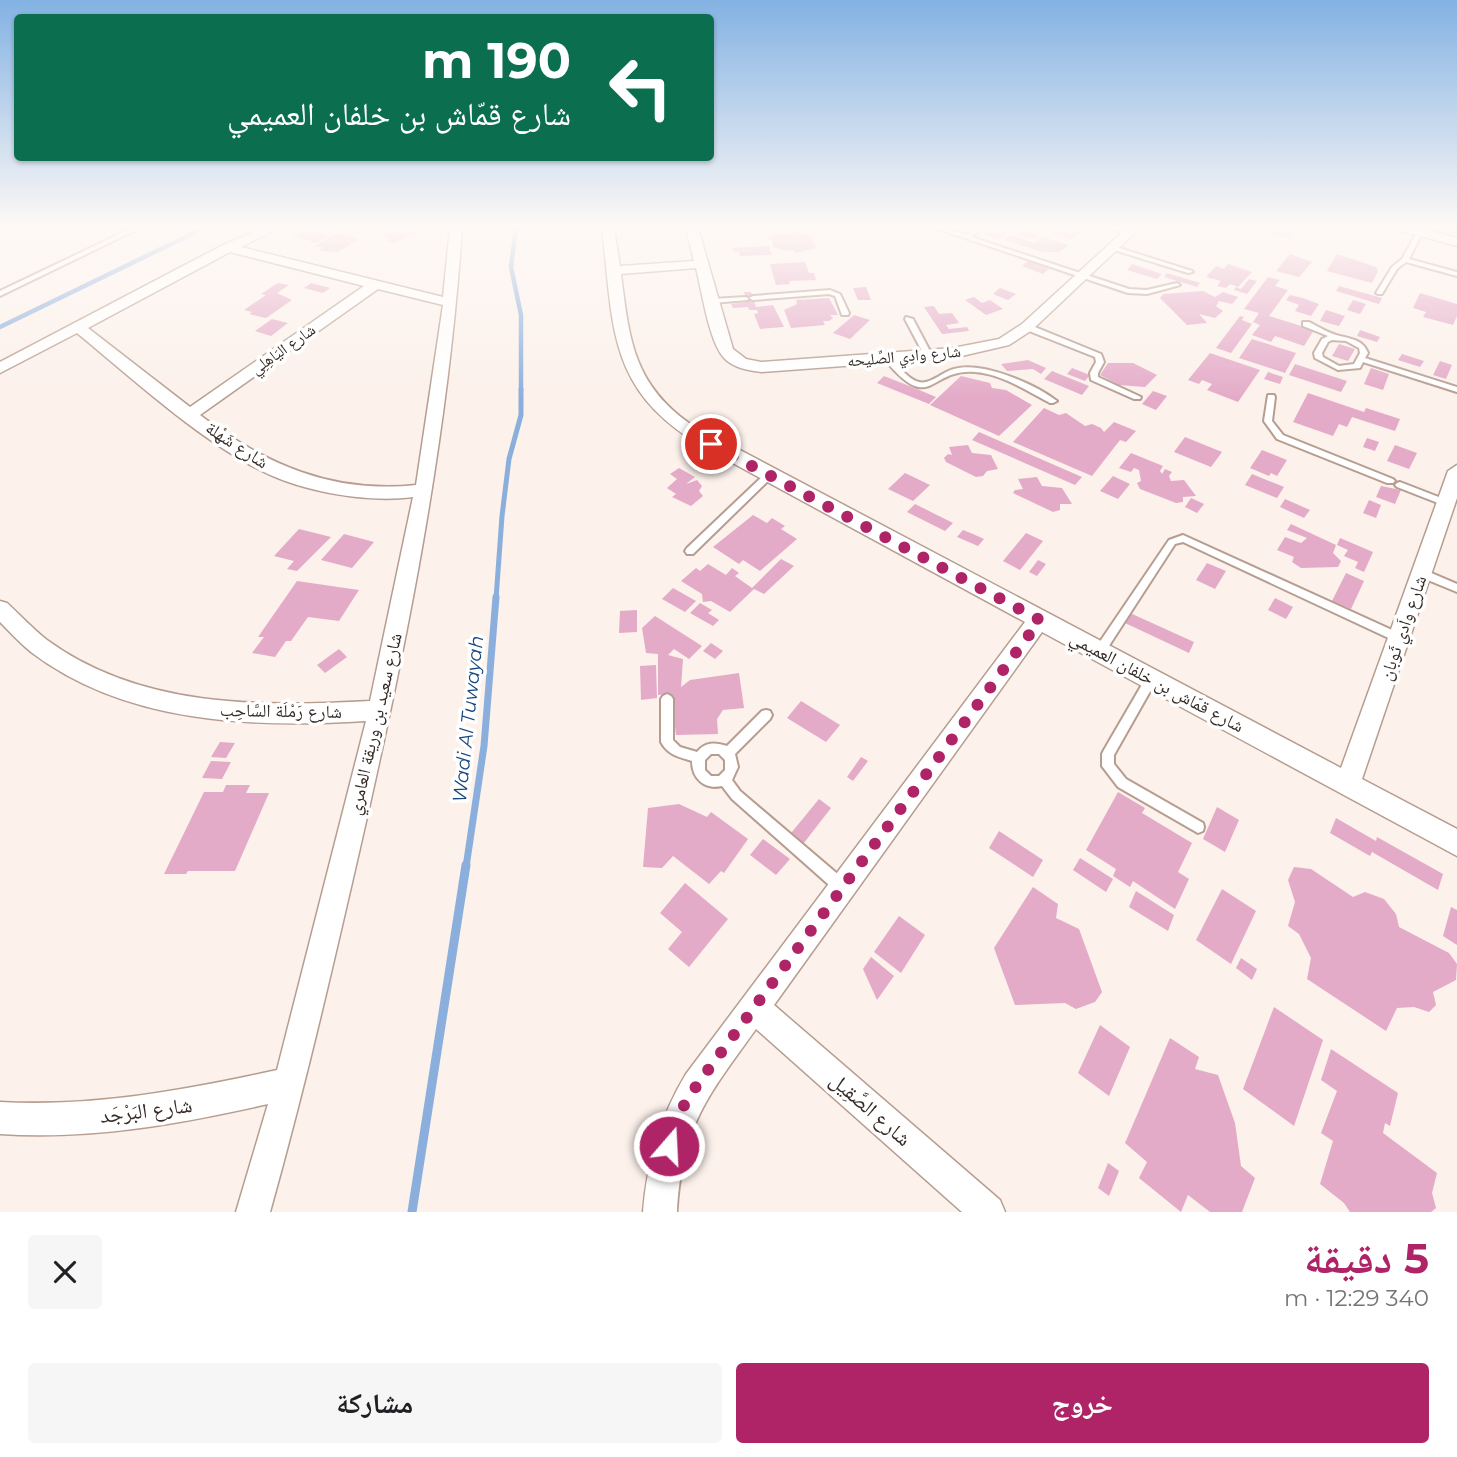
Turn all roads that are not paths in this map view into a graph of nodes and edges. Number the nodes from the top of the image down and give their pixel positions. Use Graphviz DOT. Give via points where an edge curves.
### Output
graph roads {
  1 [pos="20,285"];
  2 [pos="159,285"];
  3 [pos="375,285"];
  4 [pos="451,285"];
  5 [pos="617,285"];
  6 [pos="708,285"];
  7 [pos="1074,285"];
  8 [pos="1113,285"];
  9 [pos="1177,285"];
  10 [pos="1385,285"];
  11 [pos="1380,293"];
  12 [pos="0,294"];
  13 [pos="712,301"];
  14 [pos="450,303"];
  15 [pos="845,313"];
  16 [pos="909,319"];
  17 [pos="1306,324"];
  18 [pos="78,327"];
  19 [pos="1027,327"];
  20 [pos="1336,337"];
  21 [pos="928,355"];
  22 [pos="888,358"];
  23 [pos="1361,359"];
  24 [pos="0,368"];
  25 [pos="1457,390"];
  26 [pos="1137,397"];
  27 [pos="1271,397"];
  28 [pos="1053,401"];
  29 [pos="190,414"];
  30 [pos="769,475"];
  31 [pos="1456,476"];
  32 [pos="424,490"];
  33 [pos="1446,503"];
  34 [pos="690,551"];
  35 [pos="1422,573"];
  36 [pos="1457,588"];
  37 [pos="0,609"];
  38 [pos="1040,620"];
  39 [pos="1399,638"];
  40 [pos="1099,652"];
  41 [pos="1151,679"];
  42 [pos="667,699"];
  43 [pos="380,710"];
  44 [pos="766,715"];
  45 [pos="728,753"];
  46 [pos="699,758"];
  47 [pos="724,779"];
  48 [pos="1348,785"];
  49 [pos="1198,827"];
  50 [pos="1457,843"];
  51 [pos="842,887"];
  52 [pos="754,1007"];
  53 [pos="290,1083"];
  54 [pos="0,1118"];
  55 [pos="253,1212"];
  56 [pos="660,1212"];
  57 [pos="988,1212"];
  1 -- 12 [label="lane"];
  2 -- 18 [label="street"];
  3 -- 14 [label="street"];
  3 -- 29 [label="street, شارع اليَاهِلِي"];
  4 -- 14 [label="street, شارع سعيد بن وريقة العامري"];
  5 -- 30 [label="street, شارع قمّاش بن خلفان العميمي" via="628,355 646,392 691,432"];
  6 -- 13 [label="street, شارع وادِي الصِّليحه"];
  7 -- 19 [label="street, شارع وادِي الصِّليحه"];
  8 -- 9 [label="lane" via="1138,292"];
  10 -- 11 [label="lane"];
  13 -- 15 [label="lane" via="830,292 838,295"];
  13 -- 22 [label="street, شارع وادِي الصِّليحه" via="725,349 741,363 772,367"];
  14 -- 32 [label="street, شارع سعيد بن وريقة العامري"];
  16 -- 21 [label="lane"];
  17 -- 20 [label="lane"];
  18 -- 24 [label="street"];
  18 -- 29 [label="street, شارع شَهْلة"];
  19 -- 21 [label="street, شارع وادِي الصِّليحه" via="990,347"];
  19 -- 26 [label="lane" via="1098,356 1094,378"];
  20 -- 23 [label="lane" via="1362,347"];
  20 -- 23 [label="lane" via="1321,347 1317,355 1322,361 1349,369"];
  21 -- 22 [label="street, شارع وادِي الصِّليحه"];
  22 -- 28 [label="lane" via="911,383 927,385 970,369 995,373"];
  23 -- 25 [label="lane"];
  27 -- 33 [label="lane" via="1268,421 1280,437"];
  29 -- 32 [label="street, شارع شَهْلة" via="242,453 302,479 362,492"];
  30 -- 34 [label="lane"];
  30 -- 38 [label="street, شارع قمّاش بن خلفان العميمي"];
  31 -- 33 [label="street, شارع واَدي ثَوبان"];
  32 -- 43 [label="street, شارع سعيد بن وريقة العامري"];
  33 -- 35 [label="street, شارع واَدي ثَوبان"];
  35 -- 36 [label="lane"];
  35 -- 39 [label="street, شارع واَدي ثَوبان"];
  37 -- 43 [label="street, شارع رَمْلَة السَّاحِب" via="37,647 77,671 147,697 244,714"];
  38 -- 40 [label="street, شارع قمّاش بن خلفان العميمي"];
  38 -- 51 [label="street"];
  39 -- 40 [label="lane" via="1183,538 1172,542"];
  39 -- 48 [label="street, شارع واَدي ثَوبان"];
  40 -- 41 [label="street, شارع قمّاش بن خلفان العميمي"];
  41 -- 48 [label="street, شارع قمّاش بن خلفان العميمي"];
  41 -- 49 [label="lane" via="1108,754 1108,766 1122,783"];
  42 -- 46 [label="lane" via="667,742 676,751"];
  43 -- 53 [label="street, شارع سعيد بن وريقة العامري"];
  44 -- 45 [label="lane"];
  45 -- 46 [label="lane" via="716,749"];
  45 -- 47 [label="lane" via="733,769"];
  46 -- 47 [label="lane" via="703,777"];
  47 -- 51 [label="lane" via="736,795"];
  48 -- 50 [label="street, شارع قمّاش بن خلفان العميمي"];
  51 -- 52 [label="street"];
  52 -- 56 [label="street" via="683,1107 665,1160"];
  52 -- 57 [label="street, شارع الصَّقِيل"];
  53 -- 54 [label="street, شارع البَرْجَد" via="158,1112 30,1121"];
  53 -- 55 [label="street, شارع سعيد بن وريقة العامري"];
}
